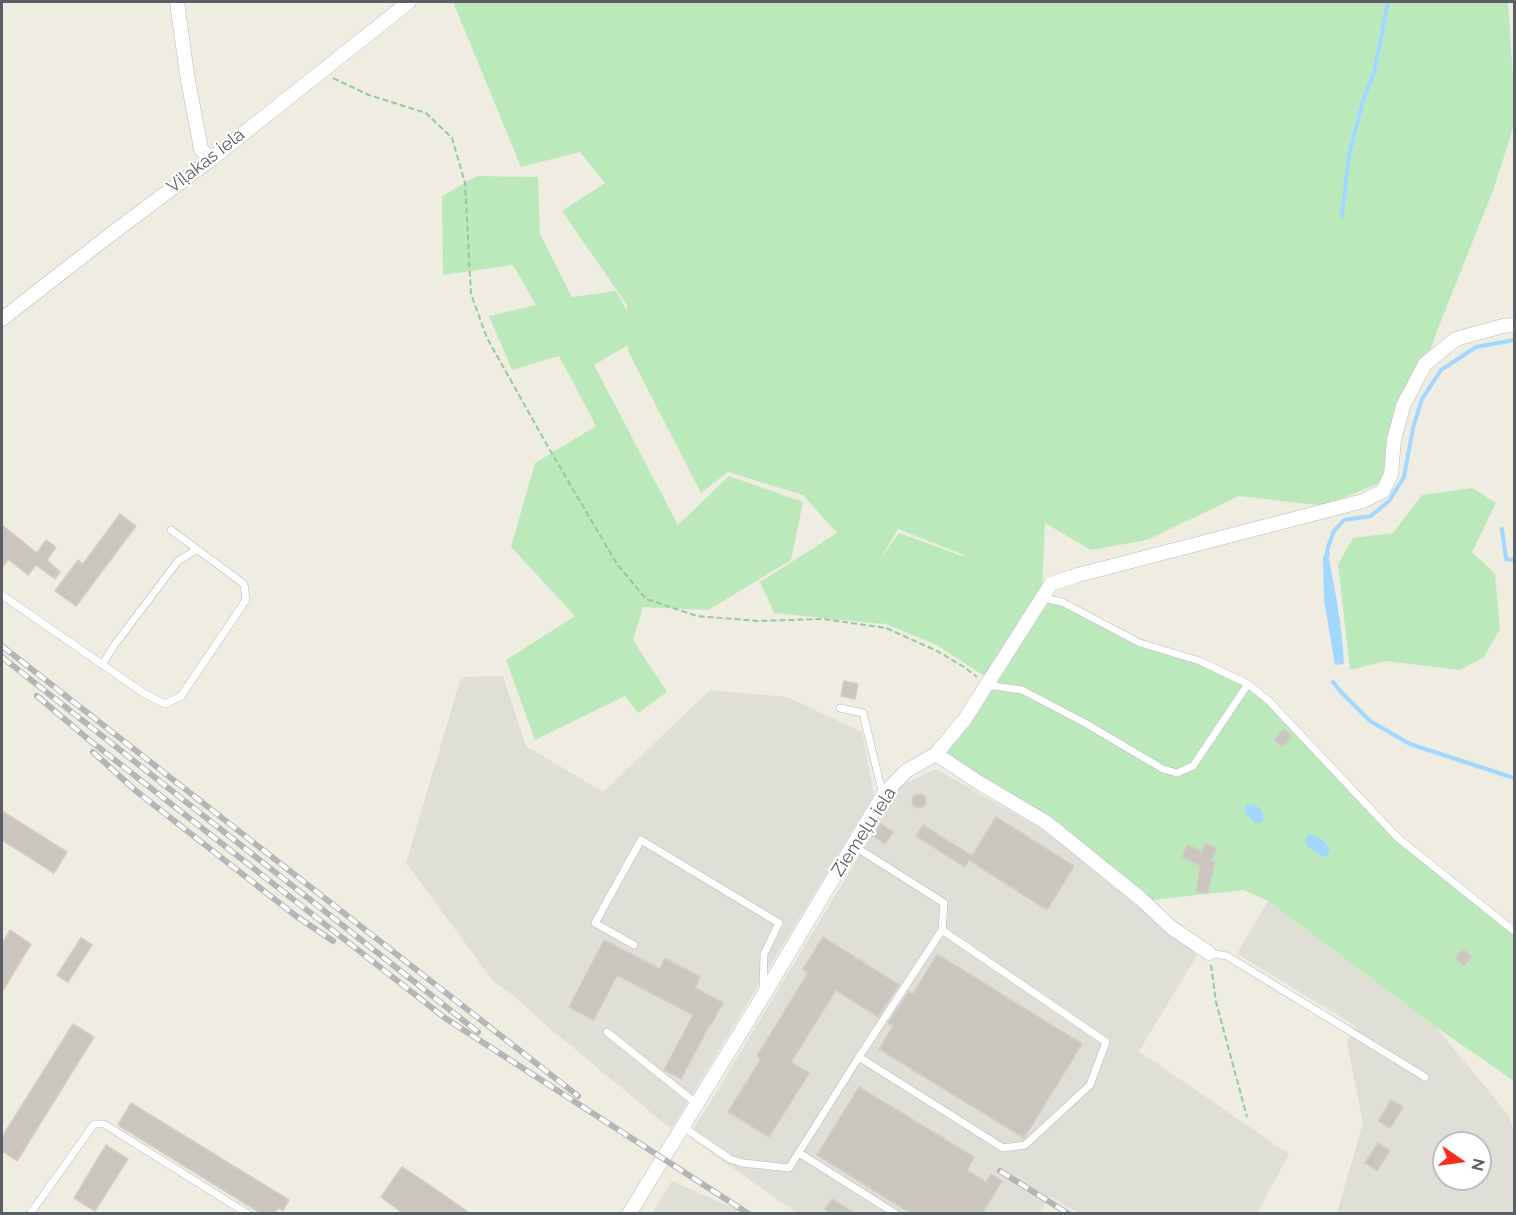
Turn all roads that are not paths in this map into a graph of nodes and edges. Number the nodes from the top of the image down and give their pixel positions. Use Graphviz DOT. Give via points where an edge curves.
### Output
graph roads {
  1 [pos="177,2"];
  2 [pos="409,2"];
  3 [pos="210,160"];
  4 [pos="2,319"];
  5 [pos="1515,325"];
  6 [pos="171,530"];
  7 [pos="196,550"];
  8 [pos="2,595"];
  9 [pos="1042,598"];
  10 [pos="102,664"];
  11 [pos="1248,684"];
  12 [pos="986,685"];
  13 [pos="840,708"];
  14 [pos="936,754"];
  15 [pos="884,795"];
  16 [pos="854,846"];
  17 [pos="942,930"];
  18 [pos="1515,931"];
  19 [pos="634,945"];
  20 [pos="1209,953"];
  21 [pos="763,996"];
  22 [pos="608,1032"];
  23 [pos="859,1057"];
  24 [pos="1425,1077"];
  25 [pos="697,1104"];
  26 [pos="683,1127"];
  27 [pos="799,1153"];
  28 [pos="30,1214"];
  29 [pos="248,1214"];
  30 [pos="629,1214"];
  31 [pos="896,1214"];
  1 -- 3 [label="street" via="201,149"];
  2 -- 3 [label="street, Viļakas iela"];
  3 -- 4 [label="street, Viļakas iela"];
  5 -- 9 [label="street" via="1456,339 1425,364 1403,406 1391,474 1383,491 1363,501 1078,575 1051,584"];
  6 -- 7 [label="lane"];
  7 -- 10 [label="lane" via="178,561"];
  7 -- 10 [label="lane" via="244,584 246,600 181,696 165,704"];
  8 -- 10 [label="lane"];
  9 -- 11 [label="lane" via="1062,602 1140,643 1200,661"];
  9 -- 12 [label="street"];
  11 -- 12 [label="lane" via="1193,766 1177,773 1163,769 1022,690"];
  11 -- 18 [label="lane" via="1268,700 1398,838"];
  12 -- 14 [label="street"];
  13 -- 15 [label="lane" via="863,713"];
  14 -- 15 [label="street, Ziemeļu iela" via="906,771"];
  14 -- 20 [label="street" via="1047,823 1172,928"];
  15 -- 16 [label="street, Ziemeļu iela"];
  16 -- 17 [label="lane" via="944,903"];
  16 -- 21 [label="street, Ziemeļu iela"];
  17 -- 23 [label="lane"];
  17 -- 23 [label="lane" via="1106,1042 1090,1085 1026,1145 1003,1148"];
  19 -- 21 [label="lane" via="595,923 641,840 779,923 764,954"];
  20 -- 24 [label="lane" via="1227,956"];
  21 -- 25 [label="street, Ziemeļu iela"];
  22 -- 25 [label="lane"];
  23 -- 27 [label="lane"];
  25 -- 26 [label="street, Ziemeļu iela"];
  26 -- 27 [label="lane" via="730,1159 743,1163 789,1168"];
  26 -- 30 [label="street, Ziemeļu iela"];
  27 -- 31 [label="lane"];
  28 -- 29 [label="lane" via="94,1124 104,1124"];
}
